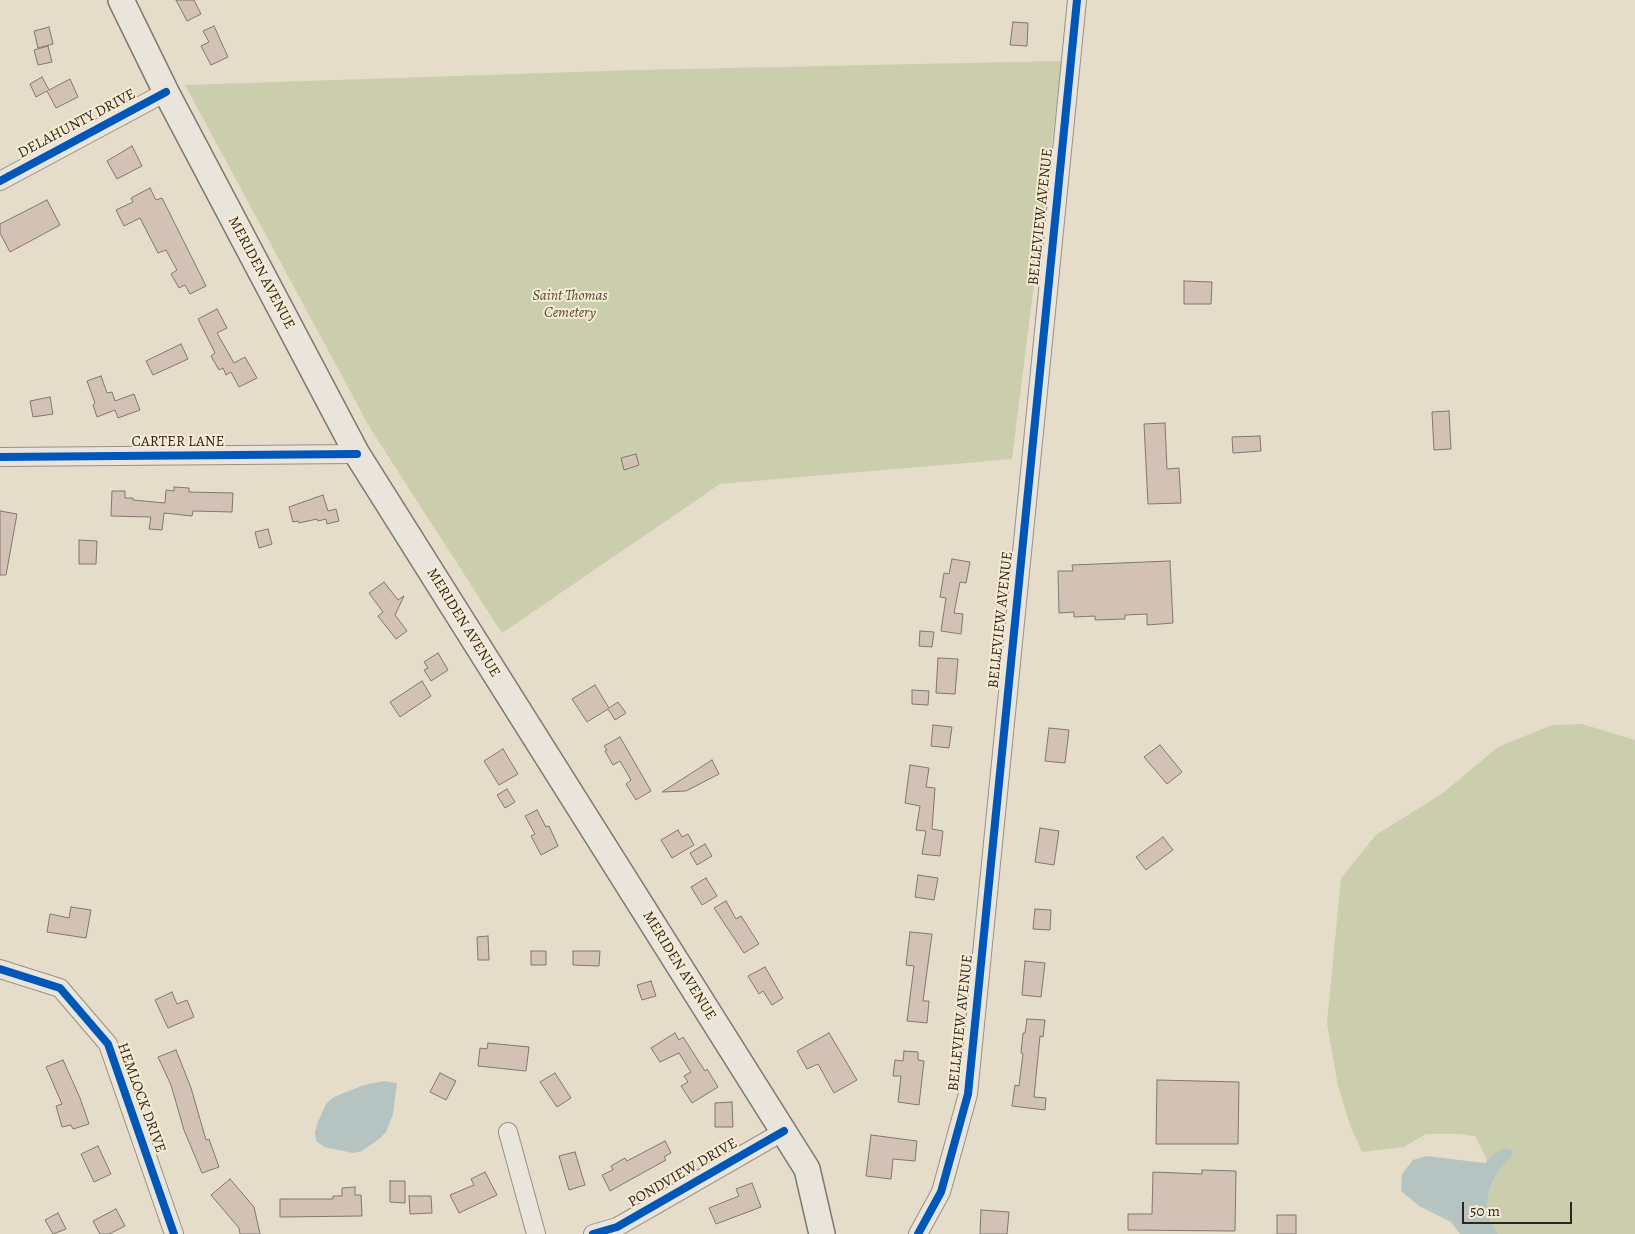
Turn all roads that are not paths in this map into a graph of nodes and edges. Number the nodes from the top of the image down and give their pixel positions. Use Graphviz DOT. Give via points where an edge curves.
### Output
graph roads {
  1 [pos="121,0"];
  2 [pos="1077,0"];
  3 [pos="166,92"];
  4 [pos="0,181"];
  5 [pos="357,454"];
  6 [pos="0,457"];
  7 [pos="0,969"];
  8 [pos="784,1131"];
  9 [pos="508,1132"];
  10 [pos="174,1234"];
  11 [pos="536,1234"];
  12 [pos="593,1234"];
  13 [pos="822,1234"];
  14 [pos="918,1234"];
  1 -- 3 [label="main road, MERIDEN AVENUE"];
  2 -- 14 [label="street, BELLEVIEW AVENUE" via="968,1094 942,1192"];
  3 -- 4 [label="street, DELAHUNTY DRIVE"];
  3 -- 5 [label="main road, MERIDEN AVENUE"];
  5 -- 6 [label="street, CARTER LANE"];
  5 -- 8 [label="main road, MERIDEN AVENUE"];
  7 -- 10 [label="street, HEMLOCK DRIVE" via="60,988 108,1044"];
  8 -- 12 [label="street, PONDVIEW DRIVE" via="617,1227"];
  8 -- 13 [label="main road, MERIDEN AVENUE" via="807,1169"];
  9 -- 11 [label="street"];
}
